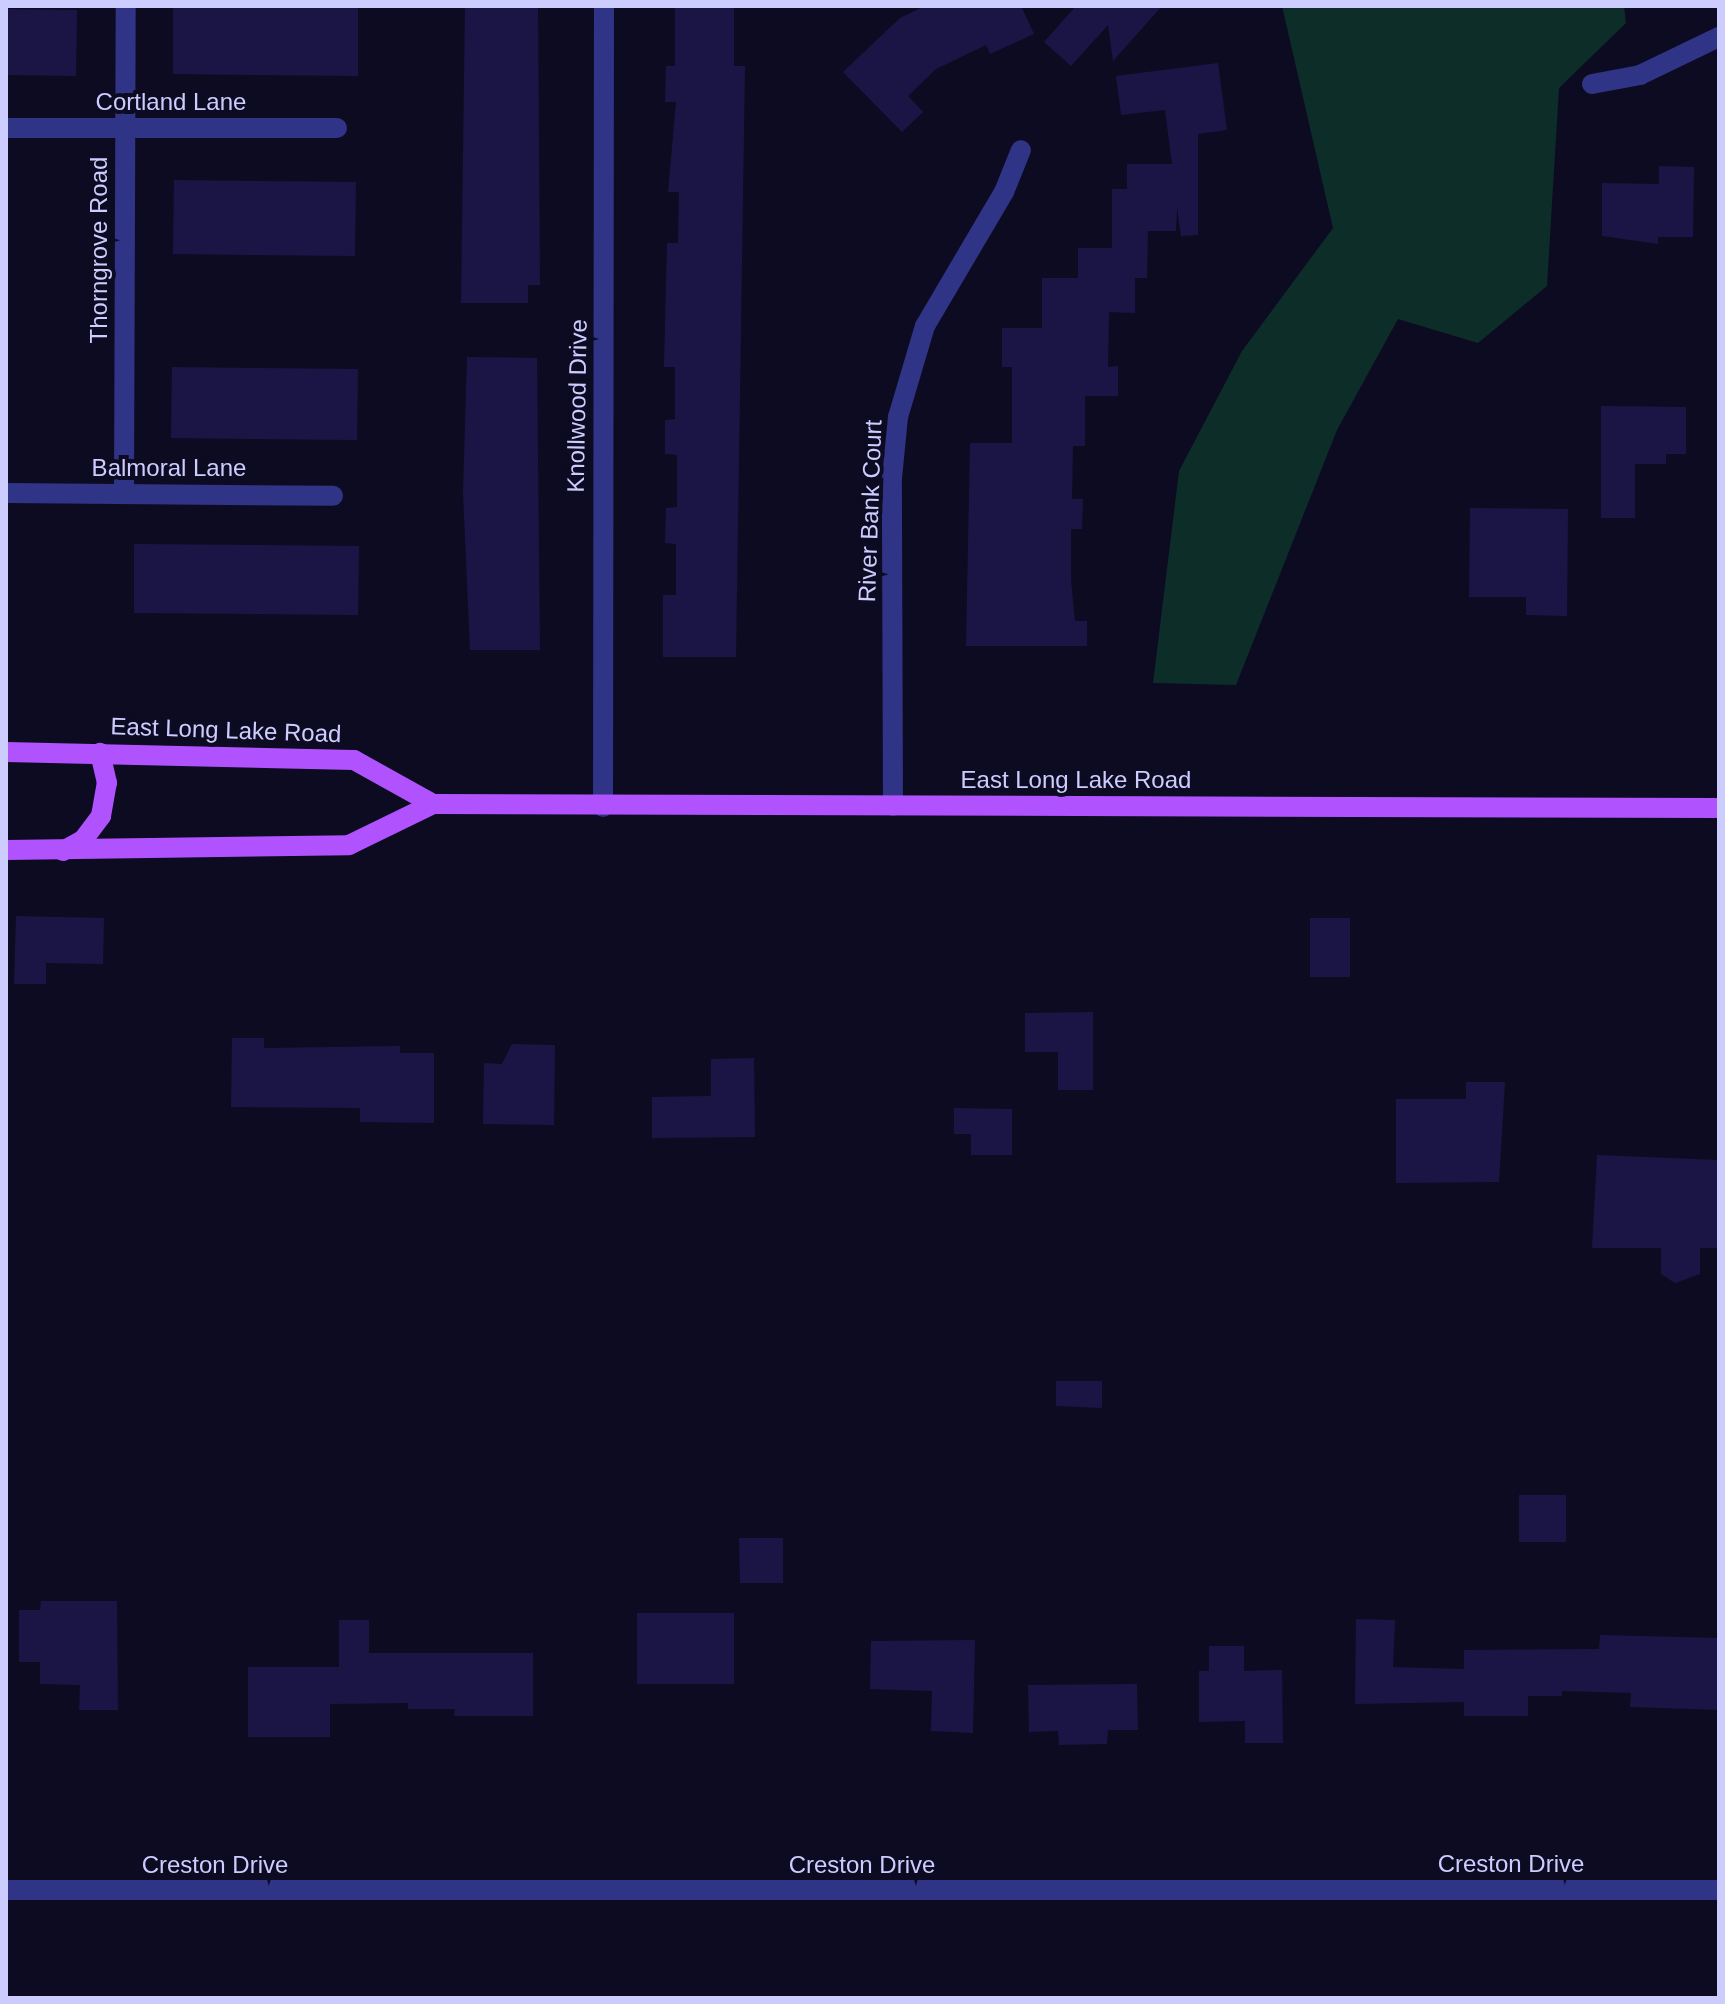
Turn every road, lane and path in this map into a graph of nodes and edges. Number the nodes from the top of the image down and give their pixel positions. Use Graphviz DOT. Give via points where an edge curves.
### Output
graph roads {
  1 [pos="126,6"];
  2 [pos="604,6"];
  3 [pos="1719,37"];
  4 [pos="1592,84"];
  5 [pos="6,128"];
  6 [pos="337,128"];
  7 [pos="125,129"];
  8 [pos="1021,150"];
  9 [pos="6,493"];
  10 [pos="124,494"];
  11 [pos="333,496"];
  12 [pos="6,752"];
  13 [pos="100,753"];
  14 [pos="433,804"];
  15 [pos="893,806"];
  16 [pos="603,807"];
  17 [pos="1719,808"];
  18 [pos="6,850"];
  19 [pos="63,851"];
  20 [pos="6,1890"];
  21 [pos="1719,1890"];
  1 -- 7 [label="street, Thorngrove Road"];
  2 -- 16 [label="street, Knollwood Drive"];
  3 -- 4 [label="street" via="1664,66"];
  5 -- 7 [label="street, Cortland Lane"];
  6 -- 7 [label="street, Cortland Lane"];
  7 -- 10 [label="street, Thorngrove Road"];
  8 -- 15 [label="street, River Bank Court" via="1004,192 925,326 898,417 892,478"];
  9 -- 10 [label="street, Balmoral Lane"];
  10 -- 11 [label="street, Balmoral Lane"];
  12 -- 13 [label="main road, East Long Lake Road"];
  13 -- 14 [label="main road, East Long Lake Road" via="354,760"];
  13 -- 19 [label="main road" via="107,783 101,816 83,840"];
  14 -- 16 [label="main road, East Long Lake Road"];
  14 -- 19 [label="main road, East Long Lake Road" via="349,845"];
  15 -- 16 [label="main road, East Long Lake Road"];
  15 -- 17 [label="main road, East Long Lake Road"];
  18 -- 19 [label="main road, East Long Lake Road"];
  20 -- 21 [label="street, Creston Drive"];
}
